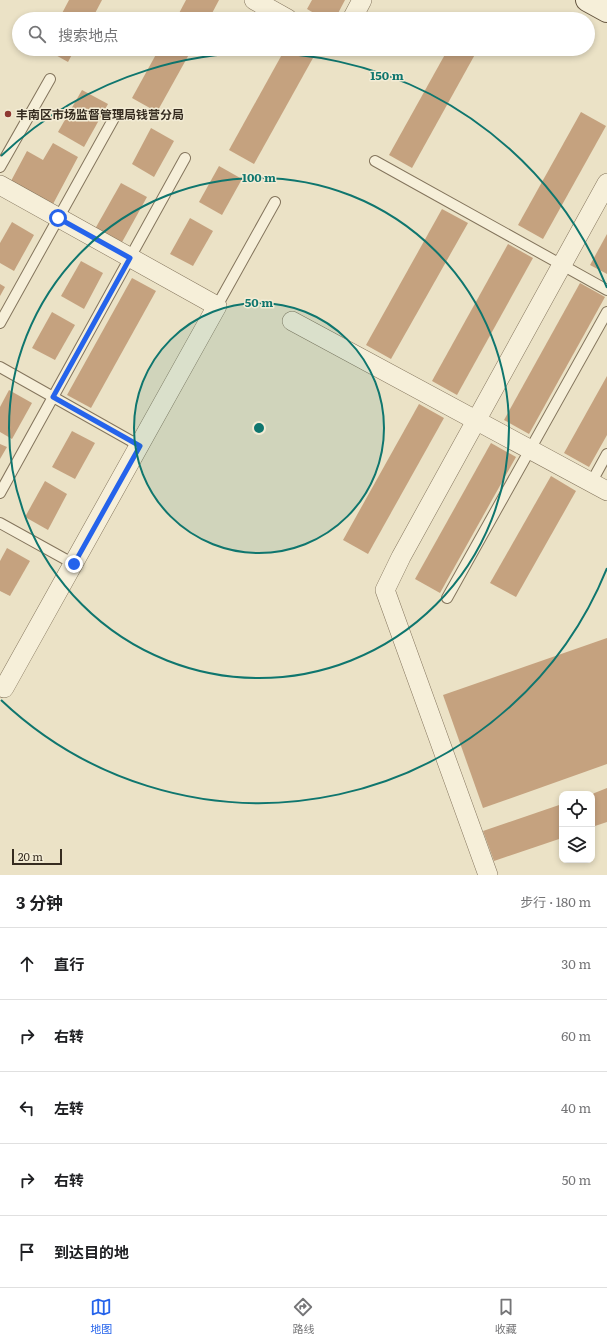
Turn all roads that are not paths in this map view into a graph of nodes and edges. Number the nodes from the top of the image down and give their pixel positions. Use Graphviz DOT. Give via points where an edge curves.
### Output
graph roads {
  1 [pos="254,0"];
  2 [pos="362,0"];
  3 [pos="587,0"];
  4 [pos="607,11"];
  5 [pos="275,12"];
  6 [pos="356,12"];
  7 [pos="50,79"];
  8 [pos="114,118"];
  9 [pos="185,158"];
  10 [pos="375,161"];
  11 [pos="0,167"];
  12 [pos="607,183"];
  13 [pos="0,185"];
  14 [pos="276,202"];
  15 [pos="58,218"];
  16 [pos="130,258"];
  17 [pos="562,265"];
  18 [pos="607,290"];
  19 [pos="217,306"];
  20 [pos="607,312"];
  21 [pos="292,320"];
  22 [pos="0,323"];
  23 [pos="0,367"];
  24 [pos="53,397"];
  25 [pos="476,421"];
  26 [pos="140,446"];
  27 [pos="530,450"];
  28 [pos="607,454"];
  29 [pos="599,487"];
  30 [pos="0,493"];
  31 [pos="0,523"];
  32 [pos="74,564"];
  33 [pos="447,598"];
  34 [pos="0,686"];
  35 [pos="488,875"];
  1 -- 5 [label="street"];
  2 -- 6 [label="street"];
  3 -- 4 [label="street"];
  7 -- 11 [label="lane"];
  8 -- 15 [label="lane"];
  9 -- 16 [label="lane"];
  10 -- 17 [label="lane"];
  12 -- 17 [label="street"];
  13 -- 15 [label="street"];
  14 -- 19 [label="lane"];
  15 -- 16 [label="street"];
  15 -- 22 [label="lane"];
  16 -- 19 [label="street"];
  16 -- 24 [label="lane"];
  17 -- 18 [label="lane"];
  17 -- 25 [label="street"];
  19 -- 26 [label="street"];
  20 -- 27 [label="lane"];
  21 -- 25 [label="street"];
  23 -- 24 [label="lane"];
  24 -- 26 [label="lane"];
  24 -- 30 [label="lane"];
  25 -- 27 [label="street"];
  25 -- 35 [label="street" via="385,590"];
  26 -- 32 [label="street"];
  27 -- 29 [label="street"];
  27 -- 33 [label="lane"];
  28 -- 29 [label="lane"];
  31 -- 32 [label="lane"];
  32 -- 34 [label="street" via="4,688"];
}
